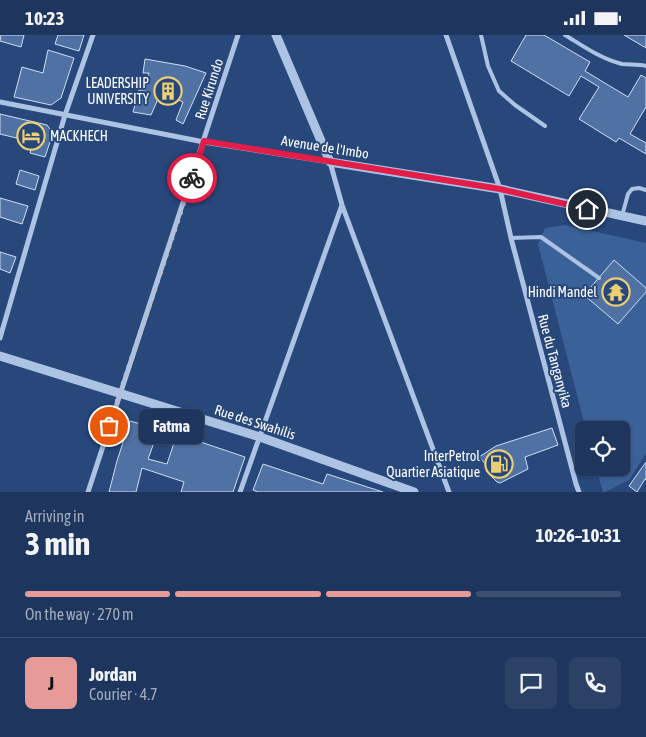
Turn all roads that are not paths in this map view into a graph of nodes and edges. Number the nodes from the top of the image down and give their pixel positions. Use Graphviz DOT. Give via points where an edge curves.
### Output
graph roads {
  1 [pos="93,35"];
  2 [pos="238,35"];
  3 [pos="276,35"];
  4 [pos="481,35"];
  5 [pos="565,35"];
  6 [pos="449,36"];
  7 [pos="646,66"];
  8 [pos="0,102"];
  9 [pos="65,115"];
  10 [pos="544,126"];
  11 [pos="204,141"];
  12 [pos="330,162"];
  13 [pos="500,189"];
  14 [pos="646,190"];
  15 [pos="342,205"];
  16 [pos="622,216"];
  17 [pos="646,221"];
  18 [pos="511,238"];
  19 [pos="598,278"];
  20 [pos="0,338"];
  21 [pos="0,355"];
  22 [pos="120,393"];
  23 [pos="260,437"];
  24 [pos="88,492"];
  25 [pos="240,492"];
  26 [pos="414,492"];
  27 [pos="449,492"];
  28 [pos="579,492"];
  1 -- 9 [label="street"];
  2 -- 11 [label="street, Rue Kirundo"];
  3 -- 12 [label="street"];
  4 -- 10 [label="lane" via="488,66 500,91"];
  5 -- 7 [label="lane" via="611,60"];
  6 -- 13 [label="street, Rue du Tanganyika"];
  8 -- 9 [label="street, Avenue de l'Imbo"];
  9 -- 11 [label="street, Avenue de l'Imbo"];
  9 -- 20 [label="street"];
  11 -- 12 [label="street, Avenue de l'Imbo"];
  11 -- 22 [label="street, Rue Kirundo"];
  12 -- 13 [label="street, Avenue de l'Imbo"];
  12 -- 15 [label="street"];
  13 -- 16 [label="street, Avenue de l'Imbo"];
  13 -- 18 [label="street, Rue du Tanganyika"];
  14 -- 16 [label="lane" via="632,189"];
  15 -- 23 [label="street"];
  15 -- 27 [label="street"];
  16 -- 17 [label="street, Avenue de l'Imbo"];
  18 -- 19 [label="lane" via="541,237"];
  18 -- 28 [label="street, Rue du Tanganyika"];
  21 -- 22 [label="street, Rue des Swahilis"];
  22 -- 23 [label="street, Rue des Swahilis"];
  22 -- 24 [label="street, Rue Kirundo"];
  23 -- 25 [label="street"];
  23 -- 26 [label="street, Rue des Swahilis"];
}
